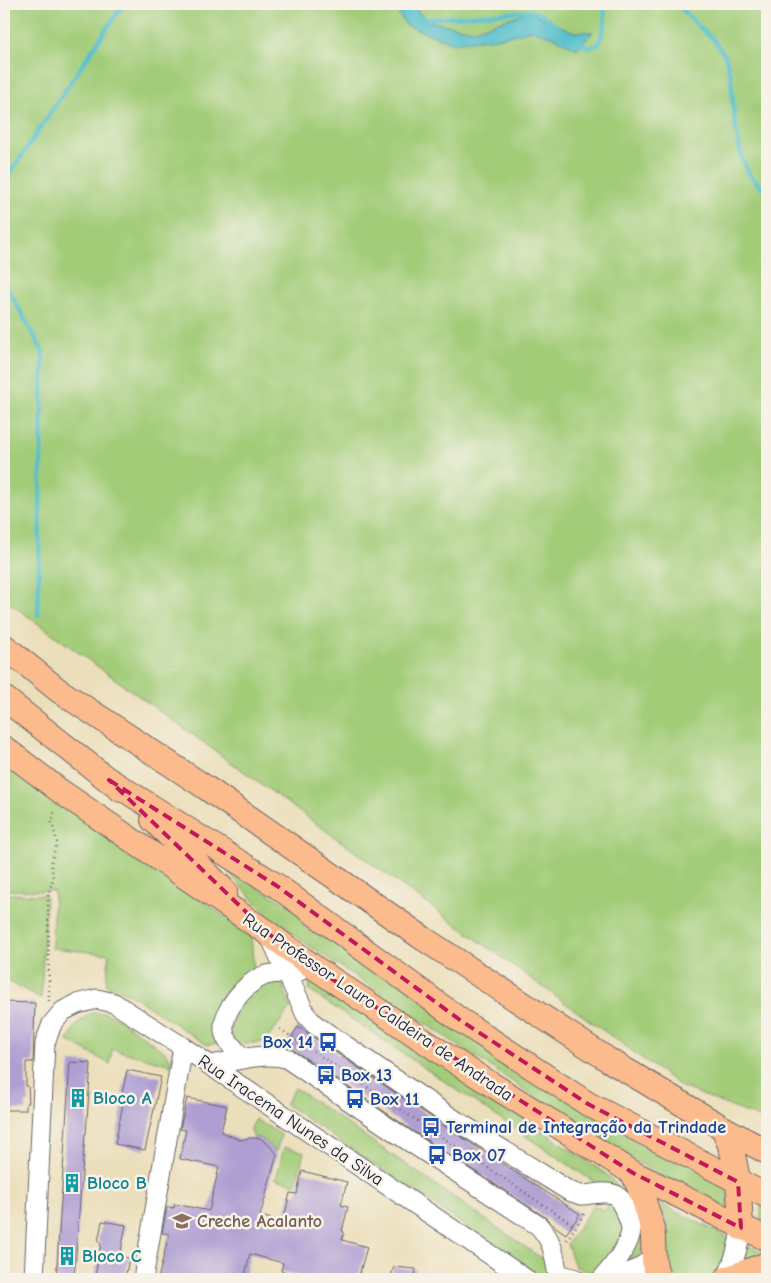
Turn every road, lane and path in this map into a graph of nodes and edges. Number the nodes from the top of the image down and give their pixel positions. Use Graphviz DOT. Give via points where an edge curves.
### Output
graph roads {
  1 [pos="4,646"];
  2 [pos="4,698"];
  3 [pos="4,748"];
  4 [pos="109,780"];
  5 [pos="60,791"];
  6 [pos="269,934"];
  7 [pos="315,968"];
  8 [pos="288,974"];
  9 [pos="52,1024"];
  10 [pos="280,1029"];
  11 [pos="183,1047"];
  12 [pos="244,1059"];
  13 [pos="211,1066"];
  14 [pos="723,1128"];
  15 [pos="767,1152"];
  16 [pos="632,1173"];
  17 [pos="738,1182"];
  18 [pos="767,1196"];
  19 [pos="620,1199"];
  20 [pos="575,1226"];
  21 [pos="741,1228"];
  22 [pos="652,1230"];
  23 [pos="767,1239"];
  24 [pos="767,1264"];
  25 [pos="656,1269"];
  26 [pos="558,1277"];
  27 [pos="34,1279"];
  28 [pos="142,1279"];
  29 [pos="526,1279"];
  30 [pos="576,1279"];
  31 [pos="602,1279"];
  32 [pos="616,1279"];
  33 [pos="726,1279"];
  1 -- 14 [label="main road" via="58,690 424,939 607,1058"];
  2 -- 4 [label="main road"];
  3 -- 5 [label="main road, Rua Professor Lauro Caldeira de Andrada"];
  4 -- 6 [label="main road"];
  4 -- 17 [label="main road" via="277,886 460,1020 588,1104"];
  5 -- 6 [label="main road, Rua Professor Lauro Caldeira de Andrada"];
  5 -- 9 [label="path" via="52,823 57,842 48,896 48,994"];
  6 -- 7 [label="main road, Rua Professor Lauro Caldeira de Andrada"];
  6 -- 8 [label="street"];
  7 -- 8 [label="street"];
  7 -- 16 [label="main road, Rua Professor Lauro Caldeira de Andrada"];
  8 -- 12 [label="street" via="272,974 251,982 228,1011 224,1031"];
  8 -- 19 [label="street" via="306,1015 314,1024 455,1120 569,1191 581,1195 612,1193"];
  9 -- 11 [label="street, Rua Iracema Nunes da Silva" via="63,1011 97,999 114,1003"];
  9 -- 27 [label="street" via="44,1043"];
  10 -- 20 [label="path"];
  11 -- 13 [label="street, Rua Iracema Nunes da Silva"];
  11 -- 28 [label="street"];
  12 -- 13 [label="street"];
  12 -- 26 [label="street" via="286,1058 539,1226 552,1244"];
  13 -- 29 [label="street, Rua Iracema Nunes da Silva"];
  14 -- 15 [label="main road"];
  14 -- 17 [label="main road" via="733,1153"];
  16 -- 21 [label="main road, Rua Professor Lauro Caldeira de Andrada"];
  16 -- 22 [label="main road" via="644,1197"];
  17 -- 18 [label="main road"];
  17 -- 21 [label="main road"];
  19 -- 22 [label="street"];
  19 -- 31 [label="street" via="631,1229 628,1241"];
  21 -- 23 [label="main road, Rua Professor Lauro Caldeira de Andrada"];
  21 -- 33 [label="street" via="734,1262"];
  22 -- 25 [label="main road"];
  24 -- 33 [label="main road"];
  25 -- 32 [label="street" via="634,1271"];
  26 -- 30 [label="street"];
}
